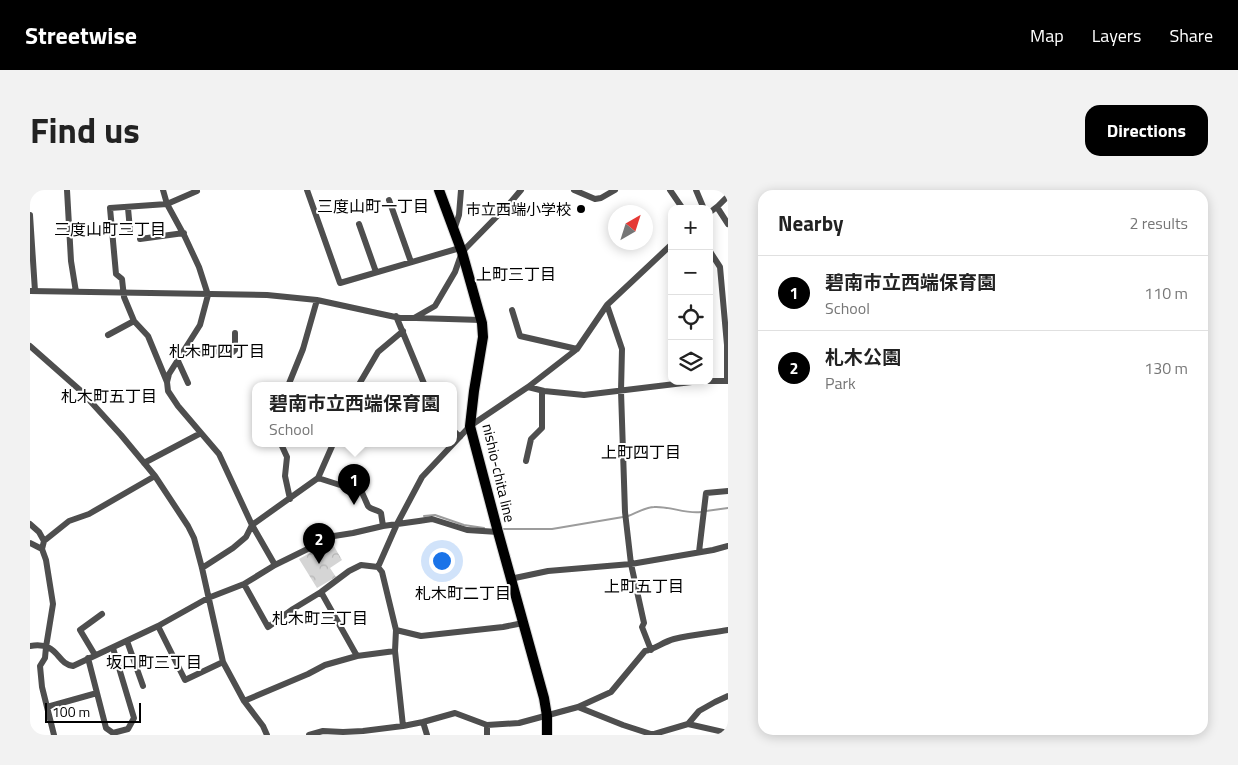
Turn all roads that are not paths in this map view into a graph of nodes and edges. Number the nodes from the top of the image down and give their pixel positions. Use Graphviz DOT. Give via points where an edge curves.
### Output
graph roads {
  1 [pos="67,190"];
  2 [pos="163,190"];
  3 [pos="307,190"];
  4 [pos="439,190"];
  5 [pos="461,190"];
  6 [pos="521,190"];
  7 [pos="574,190"];
  8 [pos="615,190"];
  9 [pos="670,190"];
  10 [pos="696,190"];
  11 [pos="197,191"];
  12 [pos="728,196"];
  13 [pos="389,200"];
  14 [pos="167,204"];
  15 [pos="680,205"];
  16 [pos="702,205"];
  17 [pos="717,207"];
  18 [pos="128,208"];
  19 [pos="713,210"];
  20 [pos="30,215"];
  21 [pos="359,224"];
  22 [pos="728,224"];
  23 [pos="130,230"];
  24 [pos="454,230"];
  25 [pos="184,234"];
  26 [pos="140,239"];
  27 [pos="668,248"];
  28 [pos="461,250"];
  29 [pos="713,256"];
  30 [pos="411,262"];
  31 [pos="376,272"];
  32 [pos="33,291"];
  33 [pos="76,292"];
  34 [pos="123,292"];
  35 [pos="208,295"];
  36 [pos="318,300"];
  37 [pos="607,305"];
  38 [pos="512,310"];
  39 [pos="396,316"];
  40 [pos="414,318"];
  41 [pos="481,320"];
  42 [pos="134,321"];
  43 [pos="402,331"];
  44 [pos="235,333"];
  45 [pos="108,335"];
  46 [pos="727,339"];
  47 [pos="30,346"];
  48 [pos="577,349"];
  49 [pos="185,350"];
  50 [pos="178,360"];
  51 [pos="713,381"];
  52 [pos="727,381"];
  53 [pos="167,382"];
  54 [pos="290,382"];
  55 [pos="360,382"];
  56 [pos="423,382"];
  57 [pos="188,383"];
  58 [pos="668,385"];
  59 [pos="528,387"];
  60 [pos="542,391"];
  61 [pos="621,391"];
  62 [pos="470,426"];
  63 [pos="201,432"];
  64 [pos="457,434"];
  65 [pos="460,437"];
  66 [pos="457,440"];
  67 [pos="282,447"];
  68 [pos="332,447"];
  69 [pos="450,447"];
  70 [pos="526,462"];
  71 [pos="144,463"];
  72 [pos="155,476"];
  73 [pos="318,478"];
  74 [pos="728,492"];
  75 [pos="290,499"];
  76 [pos="30,524"];
  77 [pos="397,524"];
  78 [pos="252,525"];
  79 [pos="383,526"];
  80 [pos="498,532"];
  81 [pos="44,541"];
  82 [pos="30,543"];
  83 [pos="728,546"];
  84 [pos="42,549"];
  85 [pos="699,552"];
  86 [pos="631,564"];
  87 [pos="275,566"];
  88 [pos="378,567"];
  89 [pos="202,568"];
  90 [pos="510,579"];
  91 [pos="244,584"];
  92 [pos="321,592"];
  93 [pos="208,598"];
  94 [pos="102,614"];
  95 [pos="523,623"];
  96 [pos="158,626"];
  97 [pos="396,630"];
  98 [pos="728,630"];
  99 [pos="127,641"];
  100 [pos="30,646"];
  101 [pos="46,647"];
  102 [pos="113,648"];
  103 [pos="651,650"];
  104 [pos="395,651"];
  105 [pos="95,655"];
  106 [pos="358,656"];
  107 [pos="88,658"];
  108 [pos="223,662"];
  109 [pos="143,686"];
  110 [pos="97,693"];
  111 [pos="728,696"];
  112 [pos="244,701"];
  113 [pos="47,707"];
  114 [pos="578,707"];
  115 [pos="547,716"];
  116 [pos="423,722"];
  117 [pos="688,724"];
  118 [pos="487,725"];
  119 [pos="403,726"];
  120 [pos="323,733"];
  121 [pos="364,733"];
  122 [pos="728,733"];
  123 [pos="343,734"];
  124 [pos="54,735"];
  125 [pos="267,735"];
  126 [pos="309,735"];
  127 [pos="427,735"];
  128 [pos="487,735"];
  129 [pos="547,735"];
  130 [pos="653,735"];
  1 -- 33 [label="street"];
  2 -- 14 [label="street"];
  3 -- 31 [label="street" via="340,283"];
  4 -- 24 [label="main road, nishio-chita line"];
  5 -- 24 [label="street"];
  6 -- 28 [label="street"];
  7 -- 8 [label="street" via="595,199"];
  9 -- 15 [label="street"];
  10 -- 16 [label="street"];
  11 -- 14 [label="street"];
  12 -- 17 [label="street"];
  13 -- 30 [label="street"];
  14 -- 18 [label="street"];
  14 -- 25 [label="street"];
  17 -- 19 [label="street"];
  17 -- 22 [label="street"];
  18 -- 23 [label="street"];
  18 -- 34 [label="street" via="110,208 116,274 122,280"];
  20 -- 32 [label="street"];
  21 -- 31 [label="street"];
  24 -- 28 [label="main road, nishio-chita line"];
  25 -- 26 [label="street"];
  25 -- 35 [label="street"];
  27 -- 37 [label="street"];
  28 -- 30 [label="street"];
  28 -- 40 [label="street" via="455,272 435,306"];
  28 -- 41 [label="main road, nishio-chita line"];
  29 -- 46 [label="street" via="720,267"];
  30 -- 31 [label="street"];
  32 -- 33 [label="street"];
  33 -- 34 [label="street"];
  34 -- 35 [label="street"];
  34 -- 42 [label="street"];
  35 -- 36 [label="street" via="267,295"];
  35 -- 49 [label="street" via="200,325"];
  36 -- 39 [label="street"];
  36 -- 54 [label="street"];
  37 -- 48 [label="street"];
  37 -- 61 [label="street" via="622,349"];
  38 -- 48 [label="street" via="520,336"];
  39 -- 40 [label="street"];
  39 -- 43 [label="street"];
  40 -- 41 [label="street"];
  41 -- 62 [label="main road, nishio-chita line" via="483,337"];
  42 -- 45 [label="street"];
  42 -- 53 [label="street" via="148,336"];
  43 -- 55 [label="street" via="378,352"];
  43 -- 56 [label="street"];
  44 -- 49 [label="street" via="233,352"];
  46 -- 52 [label="street"];
  47 -- 71 [label="street" via="81,391"];
  48 -- 59 [label="street"];
  49 -- 50 [label="street"];
  50 -- 53 [label="street"];
  50 -- 57 [label="street"];
  51 -- 52 [label="street"];
  53 -- 63 [label="street" via="168,391 178,406"];
  58 -- 61 [label="street"];
  59 -- 60 [label="street"];
  59 -- 62 [label="street"];
  60 -- 61 [label="street" via="584,395"];
  60 -- 70 [label="street" via="542,428 531,439"];
  61 -- 86 [label="street" via="625,512"];
  62 -- 65 [label="street"];
  62 -- 80 [label="main road, nishio-chita line"];
  63 -- 71 [label="street"];
  63 -- 78 [label="street" via="219,454"];
  64 -- 65 [label="street"];
  65 -- 66 [label="street"];
  67 -- 75 [label="street" via="287,457 285,476"];
  68 -- 73 [label="street"];
  69 -- 77 [label="street" via="422,477"];
  71 -- 72 [label="street"];
  72 -- 81 [label="street" via="89,514 68,521"];
  72 -- 89 [label="street" via="188,526"];
  73 -- 75 [label="street"];
  73 -- 79 [label="street" via="340,485 356,479 370,509 381,513"];
  74 -- 85 [label="street" via="706,493"];
  75 -- 78 [label="street"];
  76 -- 81 [label="street"];
  77 -- 79 [label="street"];
  77 -- 80 [label="street" via="432,519 467,530"];
  77 -- 88 [label="street"];
  78 -- 87 [label="street"];
  78 -- 89 [label="street" via="233,548"];
  79 -- 87 [label="street" via="334,536"];
  80 -- 90 [label="main road, nishio-chita line"];
  81 -- 84 [label="street"];
  82 -- 84 [label="street"];
  83 -- 85 [label="street"];
  84 -- 101 [label="street" via="53,604"];
  85 -- 86 [label="street"];
  86 -- 90 [label="street" via="548,571"];
  86 -- 103 [label="street" via="644,623 642,627"];
  87 -- 91 [label="street"];
  88 -- 92 [label="street" via="361,565"];
  88 -- 97 [label="street"];
  89 -- 93 [label="street"];
  90 -- 95 [label="main road, nishio-chita line"];
  91 -- 92 [label="street" via="268,627"];
  91 -- 93 [label="street"];
  92 -- 106 [label="street"];
  93 -- 96 [label="street"];
  93 -- 108 [label="street"];
  94 -- 105 [label="street" via="80,630"];
  95 -- 97 [label="street" via="421,636"];
  95 -- 115 [label="main road, nishio-chita line"];
  96 -- 99 [label="street"];
  96 -- 108 [label="street" via="185,680"];
  97 -- 104 [label="street"];
  98 -- 103 [label="street" via="675,639"];
  99 -- 102 [label="street"];
  99 -- 109 [label="street"];
  100 -- 101 [label="street" via="40,644"];
  101 -- 107 [label="street" via="70,666"];
  101 -- 113 [label="street" via="40,666"];
  102 -- 105 [label="street"];
  102 -- 110 [label="street" via="134,718 128,729 113,733 106,728"];
  103 -- 114 [label="street" via="645,651 611,692"];
  104 -- 106 [label="street"];
  104 -- 119 [label="street"];
  105 -- 107 [label="street"];
  106 -- 112 [label="street" via="325,665"];
  107 -- 110 [label="street"];
  108 -- 112 [label="street"];
  110 -- 113 [label="street"];
  111 -- 117 [label="street" via="700,711"];
  112 -- 125 [label="street"];
  113 -- 124 [label="street"];
  114 -- 115 [label="street"];
  114 -- 130 [label="street"];
  115 -- 118 [label="street" via="519,723"];
  115 -- 129 [label="main road, nishio-chita line"];
  116 -- 118 [label="street" via="455,712"];
  116 -- 119 [label="street"];
  116 -- 127 [label="street"];
  117 -- 122 [label="street"];
  117 -- 130 [label="street"];
  118 -- 128 [label="street"];
  119 -- 121 [label="street"];
  120 -- 123 [label="street"];
  120 -- 126 [label="street"];
  121 -- 123 [label="street"];
}
